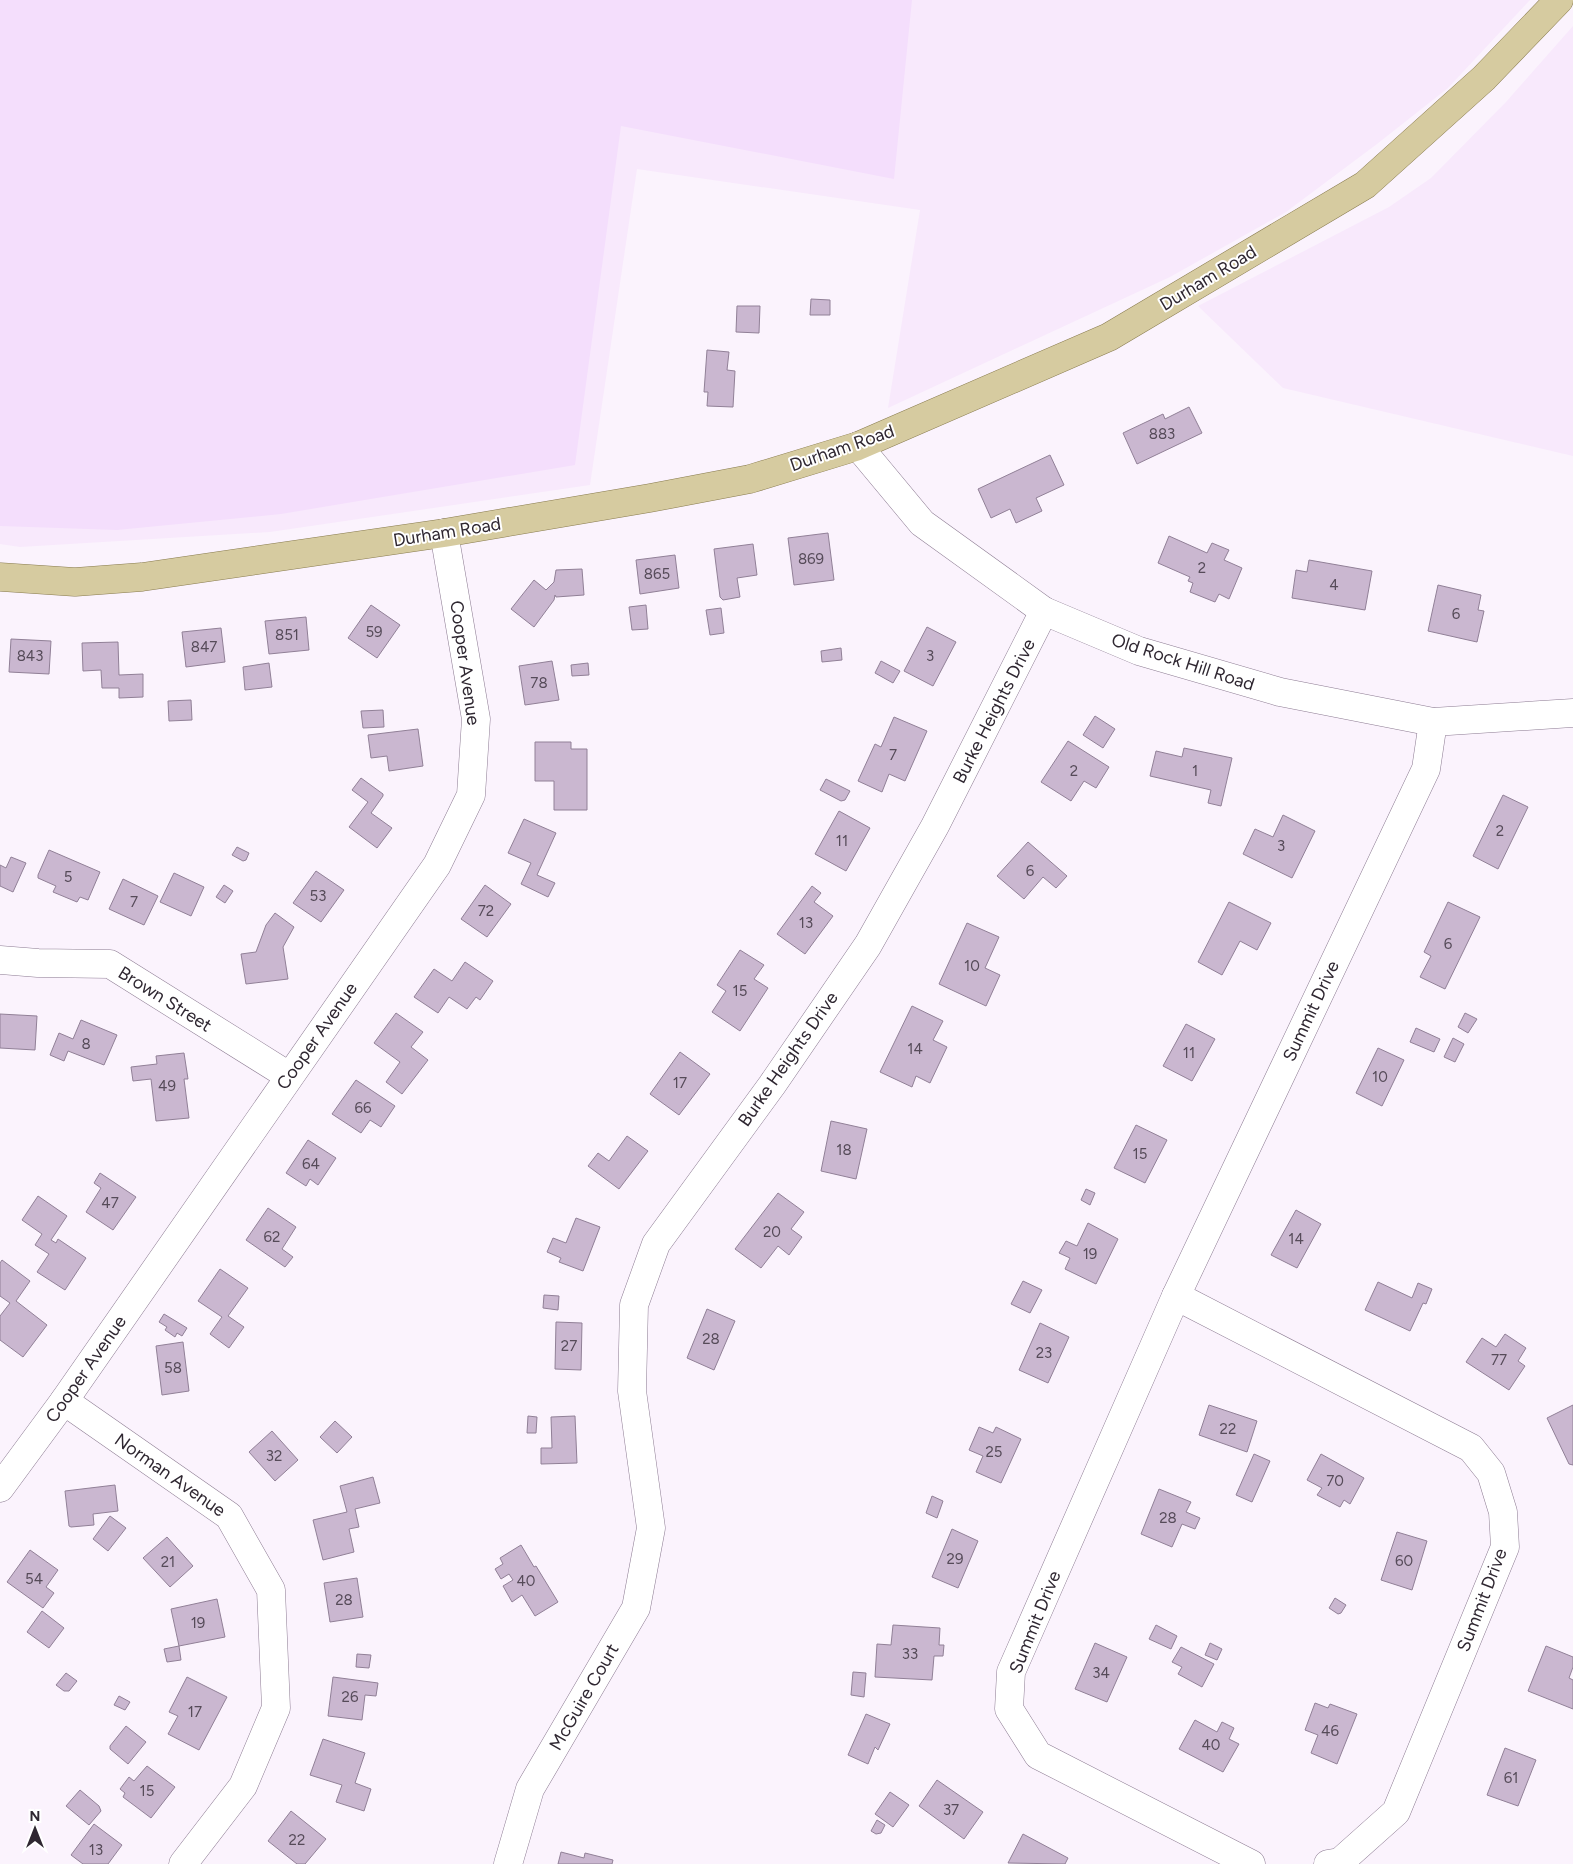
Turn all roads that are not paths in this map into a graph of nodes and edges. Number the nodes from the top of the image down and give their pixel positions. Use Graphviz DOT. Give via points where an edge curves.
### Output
graph roads {
  1 [pos="1559,0"];
  2 [pos="858,446"];
  3 [pos="444,533"];
  4 [pos="0,577"];
  5 [pos="1044,611"];
  6 [pos="1573,712"];
  7 [pos="1433,722"];
  8 [pos="0,960"];
  9 [pos="289,1076"];
  10 [pos="1176,1296"];
  11 [pos="64,1401"];
  12 [pos="0,1488"];
  13 [pos="651,1528"];
  14 [pos="183,1864"];
  15 [pos="508,1864"];
  16 [pos="1251,1864"];
  17 [pos="1328,1864"];
  1 -- 2 [label="main road, Durham Road" via="1484,78 1365,185 1109,337"];
  2 -- 3 [label="main road, Durham Road" via="750,479"];
  2 -- 5 [label="street, Old Rock Hill Road" via="922,523"];
  3 -- 4 [label="main road, Durham Road" via="142,577 75,582"];
  3 -- 9 [label="street, Cooper Avenue" via="476,719 470,795 437,865"];
  5 -- 7 [label="street, Old Rock Hill Road" via="1139,651 1271,689"];
  5 -- 13 [label="street, Burke Heights Drive" via="935,826 868,945 772,1085 656,1244 634,1305 632,1392"];
  6 -- 7 [label="street, Old Rock Hill Road"];
  7 -- 10 [label="street, Summit Drive" via="1426,768"];
  8 -- 9 [label="street, Brown Street" via="110,964"];
  9 -- 11 [label="street, Cooper Avenue"];
  10 -- 16 [label="street, Summit Drive" via="1011,1672 1009,1709 1038,1755"];
  10 -- 17 [label="street, Summit Drive" via="1471,1448 1491,1473 1503,1512 1505,1547 1396,1812 1340,1862"];
  11 -- 12 [label="street, Cooper Avenue"];
  11 -- 14 [label="street, Norman Avenue" via="229,1516 271,1590 276,1708 243,1786"];
  13 -- 15 [label="street, McGuire Court" via="636,1608 530,1789"];
}
